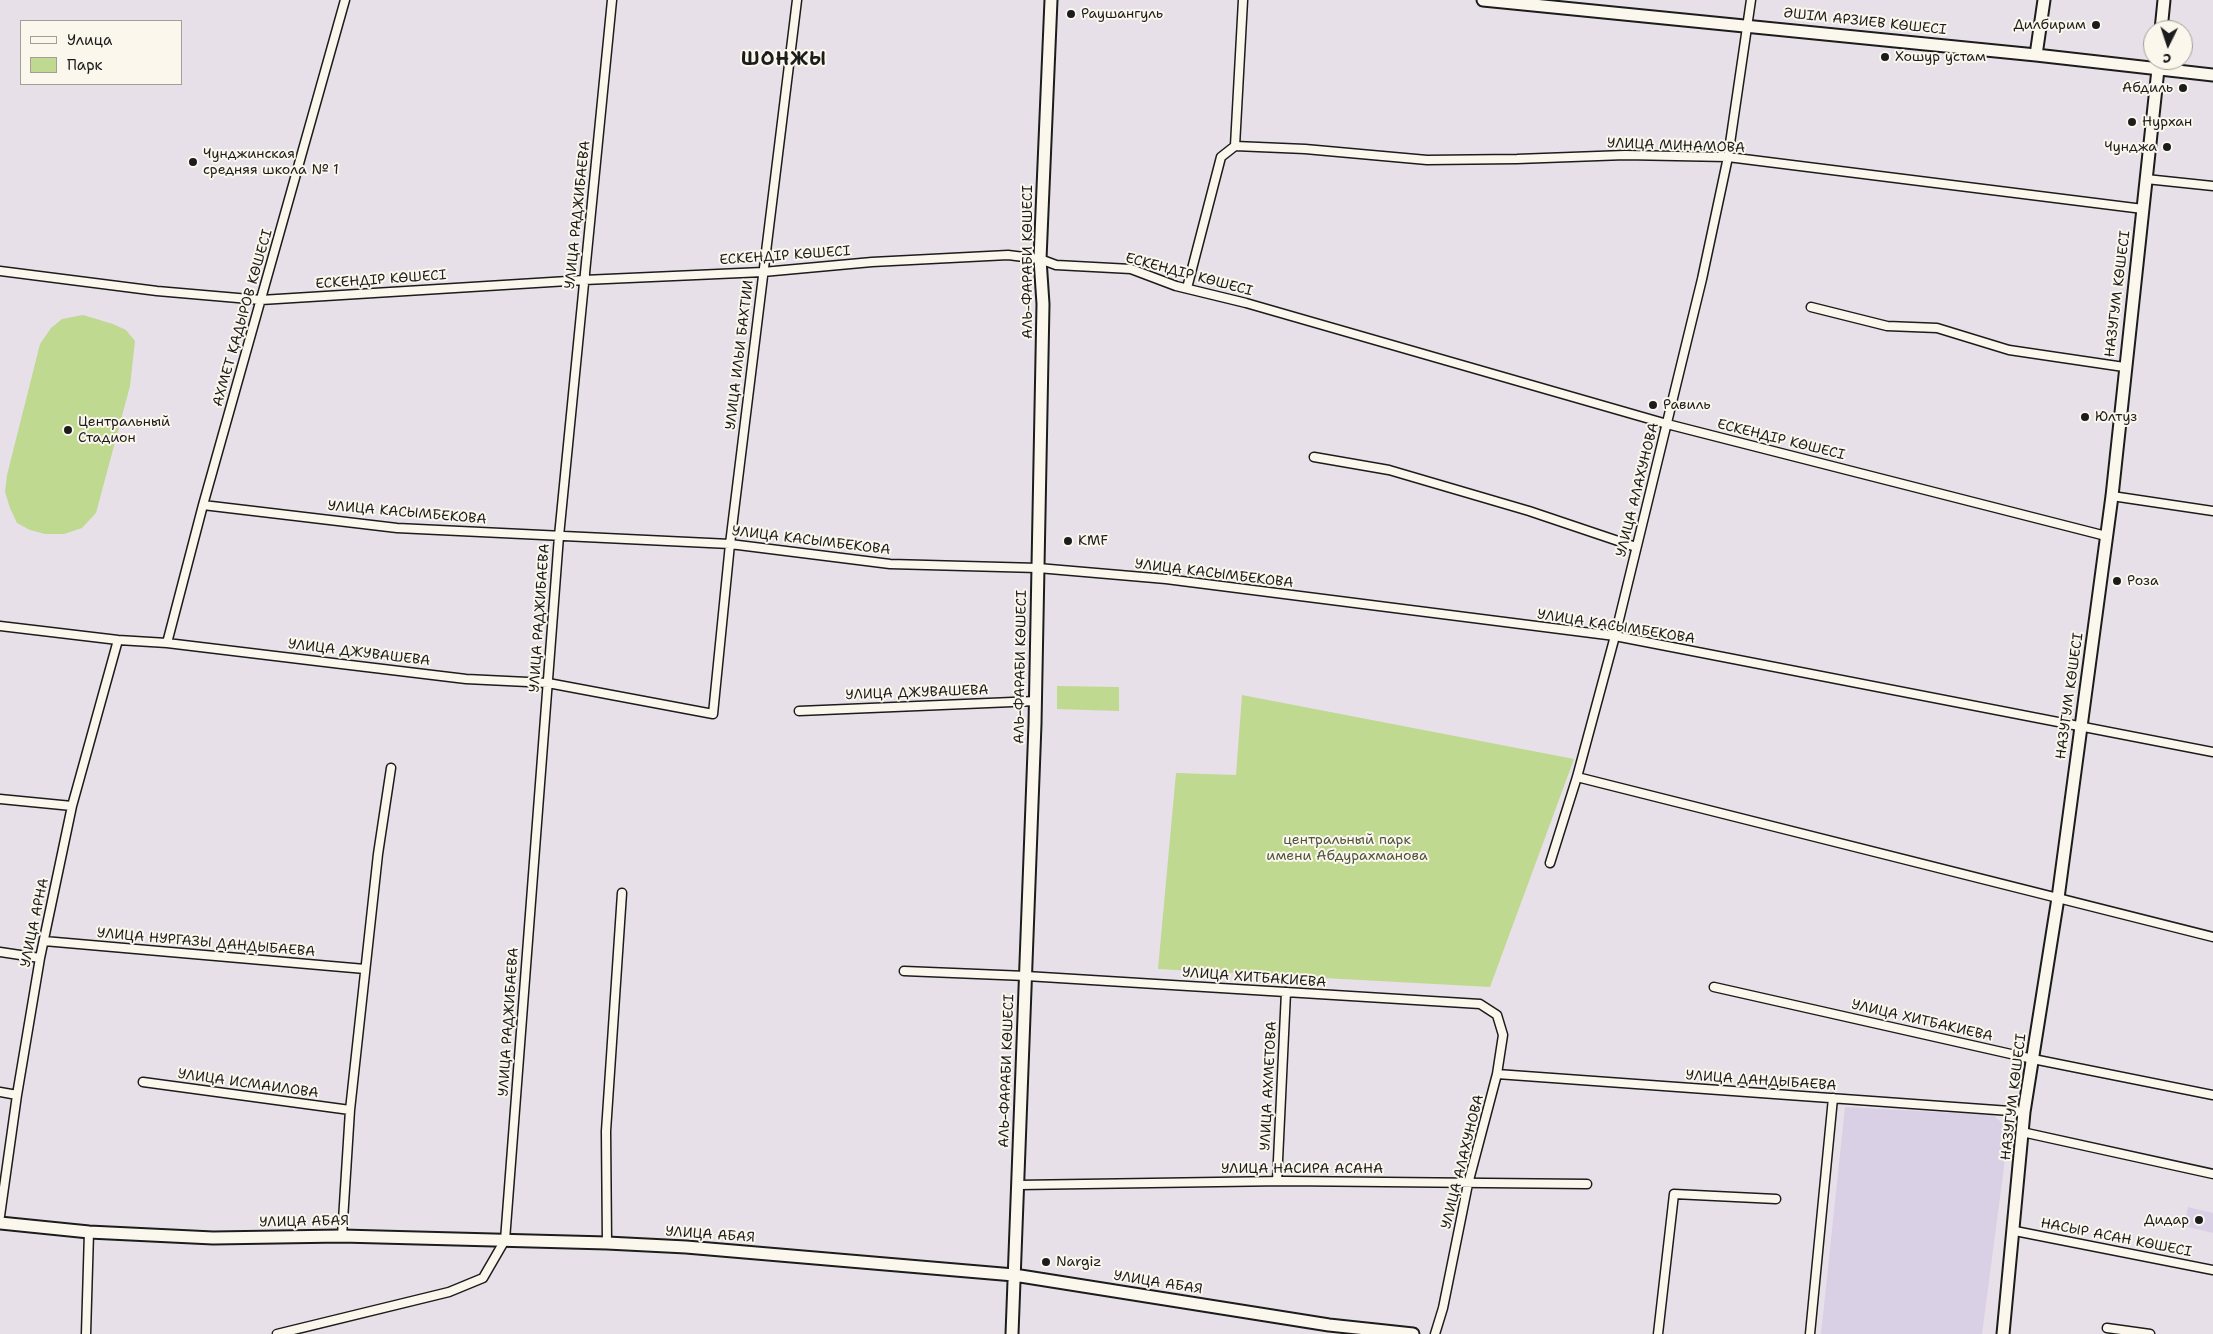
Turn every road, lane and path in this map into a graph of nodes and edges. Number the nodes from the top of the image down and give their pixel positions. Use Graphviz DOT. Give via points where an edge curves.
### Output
graph roads {
  1 [pos="345,0"];
  2 [pos="612,0"];
  3 [pos="798,0"];
  4 [pos="1051,0"];
  5 [pos="1243,0"];
  6 [pos="1484,0"];
  7 [pos="1751,0"];
  8 [pos="2044,0"];
  9 [pos="2164,0"];
  10 [pos="2162,20"];
  11 [pos="1747,25"];
  12 [pos="2036,55"];
  13 [pos="2143,63"];
  14 [pos="2157,70"];
  15 [pos="2188,70"];
  16 [pos="2213,75"];
  17 [pos="1235,146"];
  18 [pos="1728,157"];
  19 [pos="2146,179"];
  20 [pos="2213,186"];
  21 [pos="2143,209"];
  22 [pos="1040,259"];
  23 [pos="0,270"];
  24 [pos="763,272"];
  25 [pos="584,280"];
  26 [pos="1187,288"];
  27 [pos="261,300"];
  28 [pos="1811,307"];
  29 [pos="2124,367"];
  30 [pos="1667,424"];
  31 [pos="1314,457"];
  32 [pos="2112,496"];
  33 [pos="203,505"];
  34 [pos="2213,511"];
  35 [pos="559,536"];
  36 [pos="2106,536"];
  37 [pos="730,544"];
  38 [pos="1636,547"];
  39 [pos="1038,568"];
  40 [pos="0,626"];
  41 [pos="1615,636"];
  42 [pos="118,640"];
  43 [pos="167,643"];
  44 [pos="548,683"];
  45 [pos="1036,701"];
  46 [pos="799,711"];
  47 [pos="713,714"];
  48 [pos="2081,728"];
  49 [pos="2213,752"];
  50 [pos="391,768"];
  51 [pos="1576,777"];
  52 [pos="0,799"];
  53 [pos="72,806"];
  54 [pos="1550,863"];
  55 [pos="622,893"];
  56 [pos="2058,898"];
  57 [pos="2213,938"];
  58 [pos="44,941"];
  59 [pos="0,952"];
  60 [pos="40,958"];
  61 [pos="365,970"];
  62 [pos="904,971"];
  63 [pos="1026,976"];
  64 [pos="1714,987"];
  65 [pos="1286,992"];
  66 [pos="1480,1004"];
  67 [pos="2033,1059"];
  68 [pos="1497,1074"];
  69 [pos="143,1082"];
  70 [pos="0,1092"];
  71 [pos="17,1095"];
  72 [pos="2213,1096"];
  73 [pos="1833,1098"];
  74 [pos="350,1110"];
  75 [pos="2024,1112"];
  76 [pos="2022,1132"];
  77 [pos="2213,1174"];
  78 [pos="1277,1181"];
  79 [pos="1468,1184"];
  80 [pos="1587,1184"];
  81 [pos="1018,1185"];
  82 [pos="1776,1200"];
  83 [pos="0,1216"];
  84 [pos="0,1223"];
  85 [pos="2014,1231"];
  86 [pos="89,1232"];
  87 [pos="342,1236"];
  88 [pos="505,1240"];
  89 [pos="606,1243"];
  90 [pos="2213,1270"];
  91 [pos="1014,1275"];
  92 [pos="2107,1328"];
  93 [pos="1328,1329"];
  94 [pos="86,1334"];
  95 [pos="277,1334"];
  96 [pos="1012,1334"];
  97 [pos="1413,1334"];
  98 [pos="1435,1334"];
  99 [pos="1658,1334"];
  100 [pos="1810,1334"];
  101 [pos="2004,1334"];
  102 [pos="2150,1334"];
  1 -- 27 [label="street, АХМЕТ ҚАДЫРОВ КӨШЕСІ"];
  2 -- 25 [label="street, УЛИЦА РАДЖИБАЕВА"];
  3 -- 24 [label="street, УЛИЦА ИЛЬИ БАХТИИ"];
  4 -- 22 [label="street, АЛЬ-ФАРАБИ КӨШЕСІ"];
  5 -- 17 [label="street"];
  6 -- 11 [label="street, ӘШІМ АРЗИЕВ КӨШЕСІ"];
  7 -- 11 [label="street, УЛИЦА АЛАХУНОВА"];
  8 -- 12 [label="street"];
  9 -- 10 [label="street"];
  11 -- 12 [label="street, ӘШІМ АРЗИЕВ КӨШЕСІ"];
  11 -- 18 [label="street, УЛИЦА АЛАХУНОВА"];
  12 -- 13 [label="street, ӘШІМ АРЗИЕВ КӨШЕСІ"];
  14 -- 19 [label="street, НАЗУГУМ КӨШЕСІ"];
  15 -- 16 [label="street, ӘШІМ АРЗИЕВ КӨШЕСІ"];
  17 -- 18 [label="street, УЛИЦА МИНАМОВА" via="1305,148 1427,160 1625,155"];
  17 -- 26 [label="street" via="1221,157"];
  18 -- 21 [label="street, УЛИЦА МИНАМОВА"];
  18 -- 30 [label="street, УЛИЦА АЛАХУНОВА"];
  19 -- 20 [label="street"];
  19 -- 21 [label="street, НАЗУГУМ КӨШЕСІ"];
  21 -- 29 [label="street, НАЗУГУМ КӨШЕСІ"];
  22 -- 24 [label="street, ЕСКЕНДІР КӨШЕСІ" via="1008,255"];
  22 -- 26 [label="street, ЕСКЕНДІР КӨШЕСІ" via="1056,265 1131,269"];
  22 -- 39 [label="street, АЛЬ-ФАРАБИ КӨШЕСІ" via="1043,304"];
  23 -- 27 [label="street, ЕСКЕНДІР КӨШЕСІ" via="157,291"];
  24 -- 25 [label="street, ЕСКЕНДІР КӨШЕСІ"];
  24 -- 37 [label="street, УЛИЦА ИЛЬИ БАХТИИ"];
  25 -- 27 [label="street, ЕСКЕНДІР КӨШЕСІ"];
  25 -- 35 [label="street, УЛИЦА РАДЖИБАЕВА"];
  26 -- 30 [label="street, ЕСКЕНДІР КӨШЕСІ"];
  27 -- 33 [label="street, АХМЕТ ҚАДЫРОВ КӨШЕСІ"];
  28 -- 29 [label="street" via="1887,326 1937,328 2009,350"];
  29 -- 32 [label="street, НАЗУГУМ КӨШЕСІ"];
  30 -- 36 [label="street, ЕСКЕНДІР КӨШЕСІ"];
  30 -- 38 [label="street, УЛИЦА АЛАХУНОВА"];
  31 -- 38 [label="street" via="1388,470 1529,511"];
  32 -- 34 [label="street"];
  32 -- 36 [label="street, НАЗУГУМ КӨШЕСІ"];
  33 -- 35 [label="street, УЛИЦА КАСЫМБЕКОВА" via="397,528"];
  33 -- 43 [label="street, АХМЕТ ҚАДЫРОВ КӨШЕСІ"];
  35 -- 37 [label="street, УЛИЦА КАСЫМБЕКОВА"];
  35 -- 44 [label="street, УЛИЦА РАДЖИБАЕВА"];
  36 -- 48 [label="street, НАЗУГУМ КӨШЕСІ"];
  37 -- 39 [label="street, УЛИЦА КАСЫМБЕКОВА" via="890,564"];
  37 -- 47 [label="street, УЛИЦА ИЛЬИ БАХТИИ"];
  38 -- 41 [label="street, УЛИЦА АЛАХУНОВА"];
  39 -- 41 [label="street, УЛИЦА КАСЫМБЕКОВА" via="1166,579"];
  39 -- 45 [label="street, АЛЬ-ФАРАБИ КӨШЕСІ"];
  40 -- 42 [label="street, УЛИЦА ДЖУВАШЕВА"];
  41 -- 48 [label="street, УЛИЦА КАСЫМБЕКОВА"];
  41 -- 51 [label="street, УЛИЦА АЛАХУНОВА"];
  42 -- 43 [label="street, УЛИЦА ДЖУВАШЕВА"];
  42 -- 53 [label="street, УЛИЦА АРНА"];
  43 -- 44 [label="street, УЛИЦА ДЖУВАШЕВА" via="466,679"];
  44 -- 47 [label="street, УЛИЦА ДЖУВАШЕВА"];
  44 -- 88 [label="street, УЛИЦА РАДЖИБАЕВА"];
  45 -- 46 [label="street, УЛИЦА ДЖУВАШЕВА"];
  45 -- 63 [label="street, АЛЬ-ФАРАБИ КӨШЕСІ"];
  48 -- 49 [label="street, УЛИЦА КАСЫМБЕКОВА"];
  48 -- 56 [label="street, НАЗУГУМ КӨШЕСІ"];
  50 -- 61 [label="street"];
  51 -- 54 [label="street, УЛИЦА АЛАХУНОВА"];
  51 -- 56 [label="street"];
  52 -- 53 [label="street"];
  53 -- 58 [label="street, УЛИЦА АРНА"];
  55 -- 89 [label="street" via="606,1131"];
  56 -- 57 [label="street"];
  56 -- 67 [label="street, НАЗУГУМ КӨШЕСІ"];
  58 -- 60 [label="street, УЛИЦА АРНА"];
  58 -- 61 [label="street, УЛИЦА НУРГАЗЫ ДАНДЫБАЕВА"];
  59 -- 60 [label="street"];
  60 -- 71 [label="street, УЛИЦА АРНА"];
  61 -- 74 [label="street"];
  62 -- 63 [label="street, УЛИЦА ХИТБАКИЕВА"];
  63 -- 65 [label="street, УЛИЦА ХИТБАКИЕВА"];
  63 -- 81 [label="street, АЛЬ-ФАРАБИ КӨШЕСІ"];
  64 -- 67 [label="street, УЛИЦА ХИТБАКИЕВА"];
  65 -- 66 [label="street, УЛИЦА ХИТБАКИЕВА"];
  65 -- 78 [label="street, УЛИЦА АХМЕТОВА"];
  66 -- 68 [label="street, УЛИЦА АЛАХУНОВА" via="1497,1015 1503,1035"];
  67 -- 72 [label="street, УЛИЦА ХИТБАКИЕВА"];
  67 -- 75 [label="street, НАЗУГУМ КӨШЕСІ"];
  68 -- 73 [label="street, УЛИЦА ДАНДЫБАЕВА"];
  68 -- 79 [label="street, УЛИЦА АЛАХУНОВА"];
  69 -- 74 [label="street, УЛИЦА ИСМАИЛОВА"];
  70 -- 71 [label="street"];
  71 -- 83 [label="street, УЛИЦА АРНА"];
  73 -- 75 [label="street, УЛИЦА ДАНДЫБАЕВА"];
  73 -- 100 [label="street"];
  74 -- 87 [label="street"];
  75 -- 76 [label="street, НАЗУГУМ КӨШЕСІ"];
  76 -- 77 [label="street"];
  76 -- 85 [label="street, НАЗУГУМ КӨШЕСІ"];
  78 -- 79 [label="street, УЛИЦА НАСИРА АСАНА"];
  78 -- 81 [label="street, УЛИЦА НАСИРА АСАНА"];
  79 -- 80 [label="street, УЛИЦА НАСИРА АСАНА"];
  79 -- 98 [label="street, УЛИЦА АЛАХУНОВА"];
  81 -- 91 [label="street, АЛЬ-ФАРАБИ КӨШЕСІ"];
  82 -- 99 [label="street" via="1674,1194"];
  84 -- 86 [label="street, УЛИЦА АБАЯ"];
  85 -- 90 [label="street, НАСЫР АСАН КӨШЕСІ"];
  85 -- 101 [label="street, НАЗУГУМ КӨШЕСІ"];
  86 -- 87 [label="street, УЛИЦА АБАЯ" via="213,1238"];
  86 -- 94 [label="street"];
  87 -- 88 [label="street, УЛИЦА АБАЯ"];
  88 -- 89 [label="street, УЛИЦА АБАЯ"];
  88 -- 95 [label="street" via="483,1278 449,1292"];
  89 -- 91 [label="street, УЛИЦА АБАЯ"];
  91 -- 93 [label="street, УЛИЦА АБАЯ"];
  91 -- 96 [label="street, АЛЬ-ФАРАБИ КӨШЕСІ"];
  92 -- 102 [label="street"];
  93 -- 97 [label="street, УЛИЦА АБАЯ"];
}
